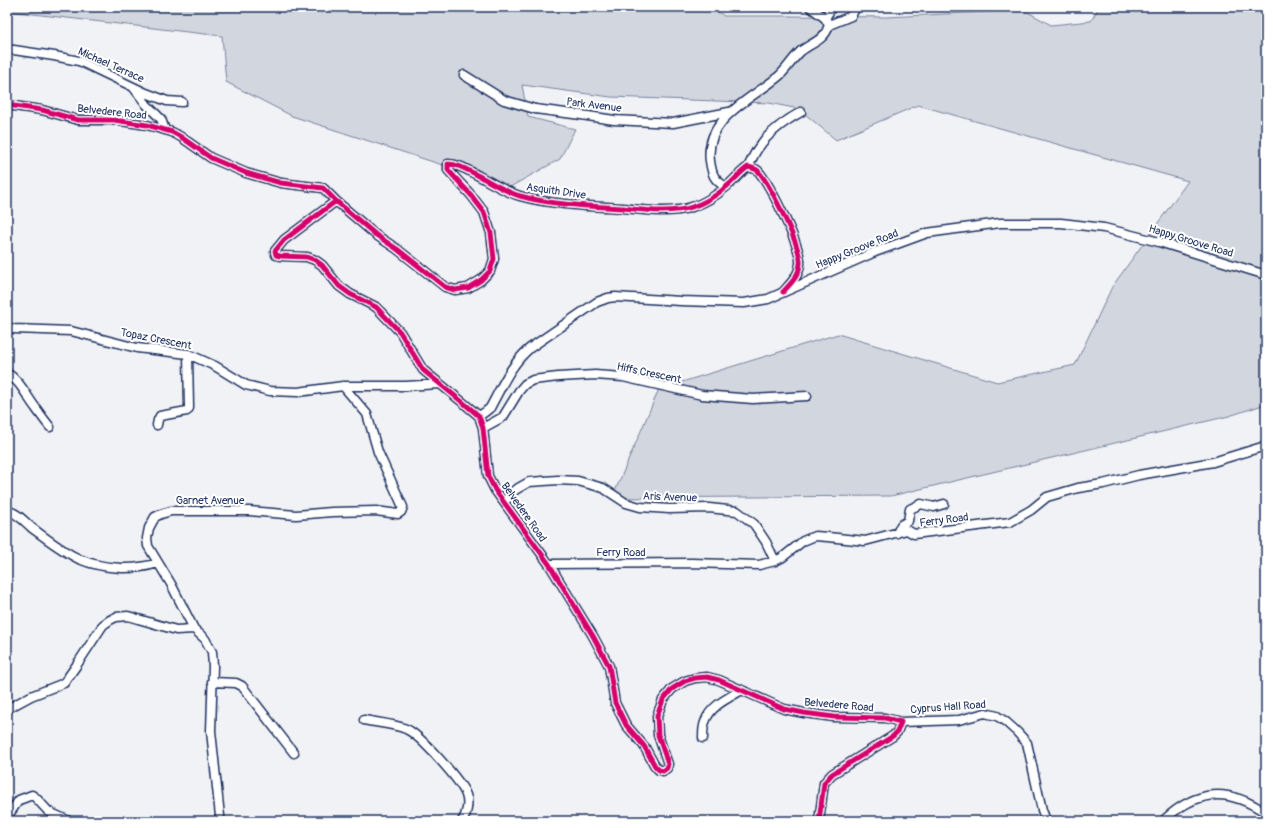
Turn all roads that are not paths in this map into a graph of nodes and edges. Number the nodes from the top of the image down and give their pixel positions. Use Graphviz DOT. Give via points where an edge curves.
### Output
graph roads {
  1 [pos="810,7"];
  2 [pos="832,7"];
  3 [pos="856,7"];
  4 [pos="827,21"];
  5 [pos="7,49"];
  6 [pos="464,74"];
  7 [pos="130,85"];
  8 [pos="182,102"];
  9 [pos="7,105"];
  10 [pos="729,112"];
  11 [pos="801,112"];
  12 [pos="165,130"];
  13 [pos="748,167"];
  14 [pos="726,187"];
  15 [pos="336,201"];
  16 [pos="1266,275"];
  17 [pos="783,292"];
  18 [pos="7,327"];
  19 [pos="188,354"];
  20 [pos="7,374"];
  21 [pos="439,384"];
  22 [pos="343,386"];
  23 [pos="807,396"];
  24 [pos="478,416"];
  25 [pos="158,425"];
  26 [pos="50,427"];
  27 [pos="482,428"];
  28 [pos="1266,444"];
  29 [pos="504,502"];
  30 [pos="944,504"];
  31 [pos="7,511"];
  32 [pos="897,533"];
  33 [pos="775,561"];
  34 [pos="158,563"];
  35 [pos="549,564"];
  36 [pos="194,629"];
  37 [pos="212,682"];
  38 [pos="742,690"];
  39 [pos="7,709"];
  40 [pos="364,720"];
  41 [pos="901,722"];
  42 [pos="703,738"];
  43 [pos="294,753"];
  44 [pos="1266,813"];
  45 [pos="7,817"];
  46 [pos="69,821"];
  47 [pos="219,821"];
  48 [pos="462,821"];
  49 [pos="819,821"];
  50 [pos="1046,821"];
  51 [pos="1163,821"];
  1 -- 4 [label="street"];
  2 -- 4 [label="street"];
  3 -- 4 [label="street" via="851,16"];
  4 -- 10 [label="street" via="826,34 802,51 778,77"];
  5 -- 7 [label="street, Michael Terrace" via="79,61"];
  6 -- 10 [label="street, Park Avenue" via="504,100 535,109 614,120 673,123"];
  7 -- 8 [label="street, Michael Terrace" via="167,101"];
  7 -- 12 [label="street" via="161,118"];
  9 -- 12 [label="street, Belvedere Road" via="42,110 78,120 114,120"];
  10 -- 14 [label="street" via="714,132 709,153 711,170 716,181"];
  11 -- 13 [label="street" via="785,121 766,139"];
  12 -- 15 [label="street, Belvedere Road" via="181,137 211,158 246,173 281,182 323,188"];
  13 -- 14 [label="street, Asquith Drive"];
  13 -- 17 [label="street" via="758,171 774,197 798,251 800,263 796,278"];
  14 -- 15 [label="street, Asquith Drive" via="705,202 682,210 564,204 520,196 461,167 448,164 448,170 484,212 491,233 494,259 490,271 481,280 468,288 455,290 445,287"];
  15 -- 21 [label="street, Belvedere Road" via="276,247 276,254 315,260 339,286 376,307 400,332 423,370"];
  16 -- 17 [label="street, Happy Groove Road" via="1160,242 1104,228 1061,223 1000,223 927,233 875,252"];
  17 -- 24 [label="street, Happy Groove Road" via="768,299 744,302 615,297 598,302 520,356 490,408"];
  18 -- 19 [label="street, Topaz Crescent" via="71,331 136,348"];
  19 -- 22 [label="street, Topaz Crescent" via="215,366 246,385 270,391 298,392"];
  19 -- 25 [label="street" via="189,409 160,416"];
  20 -- 26 [label="street" via="21,386"];
  21 -- 22 [label="street, Topaz Crescent" via="394,387"];
  21 -- 24 [label="street, Belvedere Road"];
  22 -- 34 [label="street, Garnet Avenue" via="367,414 378,452 403,507 401,512 296,514 171,511 155,517 149,528 148,546"];
  23 -- 27 [label="street, Hiffs Crescent" via="754,399 702,395 623,377 558,377 533,380 525,384 503,417"];
  24 -- 27 [label="street, Belvedere Road"];
  27 -- 29 [label="street, Belvedere Road" via="488,476"];
  28 -- 32 [label="street, Ferry Road" via="1262,448 1213,462 1139,475 1047,496 1031,510 1010,522 914,534 907,530"];
  29 -- 33 [label="street, Aris Avenue" via="515,490 529,482 558,480 578,481 603,488 626,503 640,507 737,511 754,524"];
  29 -- 35 [label="street, Belvedere Road"];
  30 -- 32 [label="street" via="934,507 921,504 910,509 908,521 901,525"];
  31 -- 34 [label="street" via="80,559 110,567 128,568"];
  32 -- 33 [label="street, Ferry Road" via="865,541 815,536 803,541"];
  33 -- 35 [label="street, Ferry Road" via="759,564"];
  34 -- 36 [label="street, Garnet Avenue"];
  35 -- 38 [label="street, Belvedere Road" via="609,666 615,703 626,725 644,746 658,770 663,771 668,764 658,735 657,716 663,700 672,689 684,681 707,677"];
  36 -- 37 [label="street, Garnet Avenue" via="205,639 212,652"];
  36 -- 39 [label="street" via="176,630 128,616 116,617 103,625 64,683"];
  37 -- 43 [label="street" via="236,683 242,686"];
  37 -- 47 [label="street, Garnet Avenue" via="211,731"];
  38 -- 41 [label="street, Belvedere Road" via="784,709 834,717 885,718"];
  38 -- 42 [label="street" via="710,712 704,723"];
  40 -- 48 [label="street" via="407,730 417,736 455,777 466,794 468,804 466,816"];
  41 -- 49 [label="street" via="893,736 827,778 824,783"];
  41 -- 50 [label="street, Cyprus Hall Road" via="959,720 985,713 1006,722 1027,743"];
  44 -- 51 [label="street" via="1252,803 1228,795 1200,796 1174,811"];
  45 -- 46 [label="street" via="18,800 32,795 49,812"];
}
